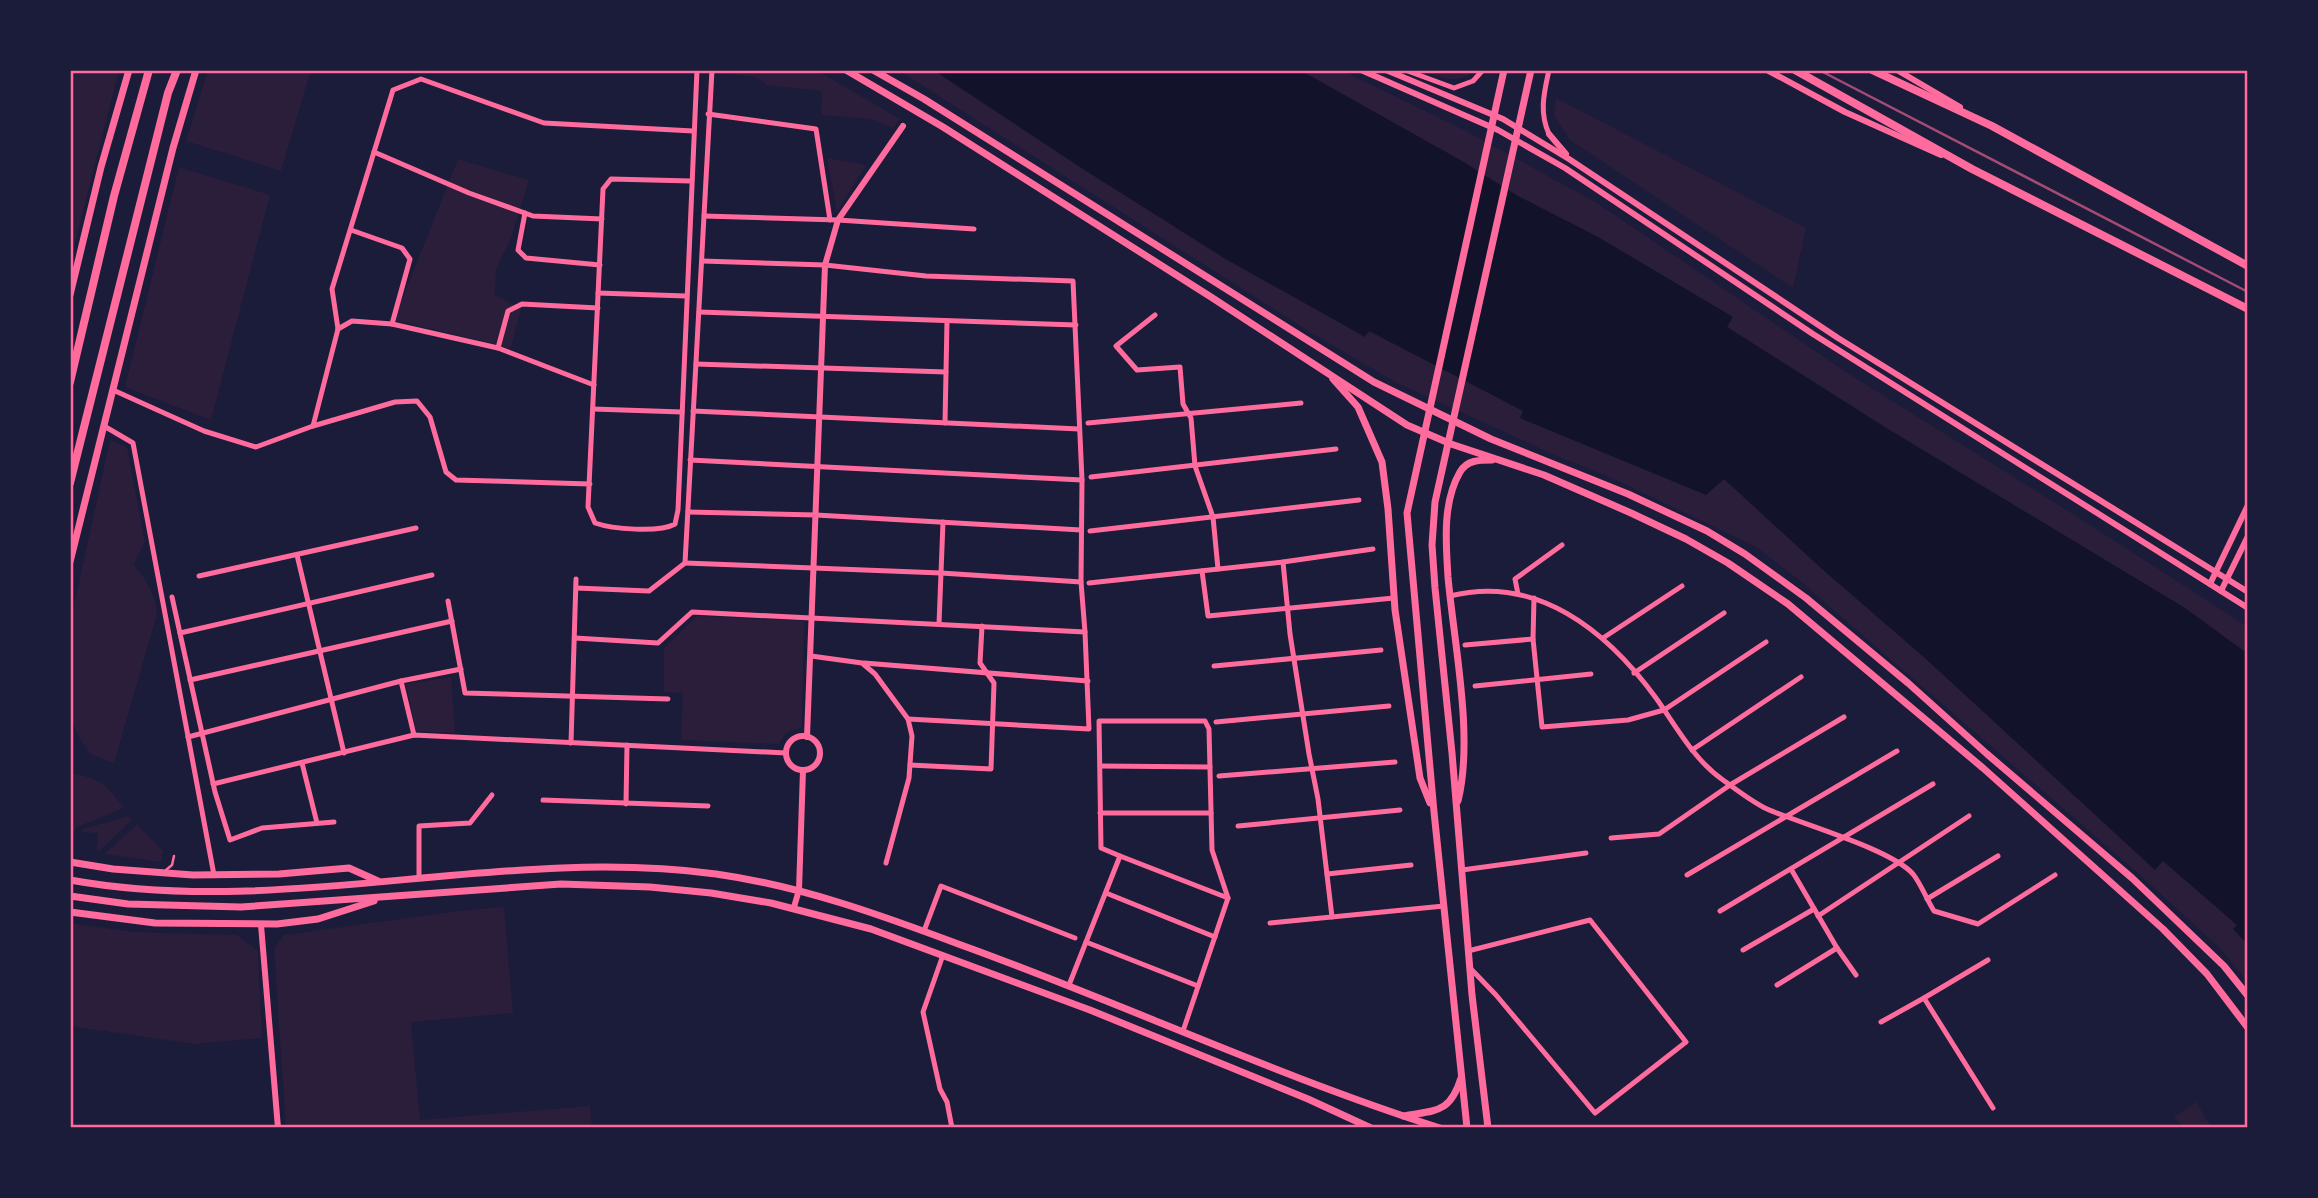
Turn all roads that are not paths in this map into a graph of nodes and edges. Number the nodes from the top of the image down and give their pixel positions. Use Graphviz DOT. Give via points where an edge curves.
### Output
graph roads {
  1 [pos="129,70"];
  2 [pos="149,70"];
  3 [pos="177,70"];
  4 [pos="196,70"];
  5 [pos="696,70"];
  6 [pos="712,70"];
  7 [pos="846,70"];
  8 [pos="873,70"];
  9 [pos="1361,70"];
  10 [pos="1386,70"];
  11 [pos="1405,70"];
  12 [pos="1483,70"];
  13 [pos="1504,70"];
  14 [pos="1531,70"];
  15 [pos="1549,70"];
  16 [pos="1767,70"];
  17 [pos="1795,70"];
  18 [pos="1897,70"];
  19 [pos="1873,71"];
  20 [pos="708,114"];
  21 [pos="903,126"];
  22 [pos="1992,126"];
  23 [pos="693,131"];
  24 [pos="1549,134"];
  25 [pos="374,152"];
  26 [pos="1569,159"];
  27 [pos="1972,169"];
  28 [pos="691,181"];
  29 [pos="525,213"];
  30 [pos="704,216"];
  31 [pos="602,219"];
  32 [pos="834,220"];
  33 [pos="974,229"];
  34 [pos="351,230"];
  35 [pos="702,261"];
  36 [pos="600,265"];
  37 [pos="825,265"];
  38 [pos="2248,266"];
  39 [pos="598,293"];
  40 [pos="70,295"];
  41 [pos="687,296"];
  42 [pos="598,308"];
  43 [pos="2248,309"];
  44 [pos="699,312"];
  45 [pos="1155,314"];
  46 [pos="823,317"];
  47 [pos="947,321"];
  48 [pos="392,324"];
  49 [pos="1076,326"];
  50 [pos="338,329"];
  51 [pos="498,348"];
  52 [pos="696,363"];
  53 [pos="821,368"];
  54 [pos="1326,371"];
  55 [pos="946,372"];
  56 [pos="70,382"];
  57 [pos="594,385"];
  58 [pos="113,390"];
  59 [pos="1301,403"];
  60 [pos="593,409"];
  61 [pos="693,411"];
  62 [pos="682,412"];
  63 [pos="1188,413"];
  64 [pos="820,416"];
  65 [pos="945,424"];
  66 [pos="1088,424"];
  67 [pos="104,426"];
  68 [pos="313,426"];
  69 [pos="1079,429"];
  70 [pos="1336,449"];
  71 [pos="690,460"];
  72 [pos="1503,461"];
  73 [pos="818,465"];
  74 [pos="1195,466"];
  75 [pos="1091,477"];
  76 [pos="1082,480"];
  77 [pos="70,483"];
  78 [pos="590,484"];
  79 [pos="1359,500"];
  80 [pos="2248,505"];
  81 [pos="688,512"];
  82 [pos="816,516"];
  83 [pos="1213,517"];
  84 [pos="943,522"];
  85 [pos="416,528"];
  86 [pos="1081,530"];
  87 [pos="1090,531"];
  88 [pos="2248,536"];
  89 [pos="1562,545"];
  90 [pos="1373,549"];
  91 [pos="297,555"];
  92 [pos="70,562"];
  93 [pos="1283,562"];
  94 [pos="685,563"];
  95 [pos="814,567"];
  96 [pos="1218,569"];
  97 [pos="1202,570"];
  98 [pos="2216,572"];
  99 [pos="941,573"];
  100 [pos="432,575"];
  101 [pos="199,576"];
  102 [pos="576,579"];
  103 [pos="2227,579"];
  104 [pos="1081,582"];
  105 [pos="1089,583"];
  106 [pos="2210,584"];
  107 [pos="1682,586"];
  108 [pos="576,588"];
  109 [pos="2221,591"];
  110 [pos="2248,592"];
  111 [pos="1518,593"];
  112 [pos="1450,596"];
  113 [pos="172,597"];
  114 [pos="1394,598"];
  115 [pos="1534,598"];
  116 [pos="449,601"];
  117 [pos="310,604"];
  118 [pos="2248,608"];
  119 [pos="1288,609"];
  120 [pos="1724,613"];
  121 [pos="812,617"];
  122 [pos="452,621"];
  123 [pos="939,624"];
  124 [pos="982,626"];
  125 [pos="1085,632"];
  126 [pos="180,633"];
  127 [pos="575,638"];
  128 [pos="1603,638"];
  129 [pos="1532,639"];
  130 [pos="1766,642"];
  131 [pos="1465,645"];
  132 [pos="1381,650"];
  133 [pos="321,651"];
  134 [pos="811,656"];
  135 [pos="1293,657"];
  136 [pos="862,663"];
  137 [pos="1214,666"];
  138 [pos="461,669"];
  139 [pos="1634,673"];
  140 [pos="988,674"];
  141 [pos="1591,674"];
  142 [pos="1801,677"];
  143 [pos="190,680"];
  144 [pos="1537,680"];
  145 [pos="401,681"];
  146 [pos="1087,681"];
  147 [pos="1475,685"];
  148 [pos="573,695"];
  149 [pos="668,699"];
  150 [pos="332,700"];
  151 [pos="1390,706"];
  152 [pos="1664,710"];
  153 [pos="1302,713"];
  154 [pos="1844,717"];
  155 [pos="908,719"];
  156 [pos="1216,722"];
  157 [pos="992,724"];
  158 [pos="202,733"];
  159 [pos="414,735"];
  160 [pos="188,737"];
  161 [pos="807,737"];
  162 [pos="572,743"];
  163 [pos="627,746"];
  164 [pos="1692,750"];
  165 [pos="1897,751"];
  166 [pos="344,753"];
  167 [pos="786,753"];
  168 [pos="1395,762"];
  169 [pos="302,763"];
  170 [pos="910,765"];
  171 [pos="1100,766"];
  172 [pos="1210,767"];
  173 [pos="1311,767"];
  174 [pos="803,770"];
  175 [pos="1219,776"];
  176 [pos="213,784"];
  177 [pos="1933,784"];
  178 [pos="1730,785"];
  179 [pos="492,794"];
  180 [pos="543,800"];
  181 [pos="626,804"];
  182 [pos="708,806"];
  183 [pos="1456,808"];
  184 [pos="1400,810"];
  185 [pos="1434,812"];
  186 [pos="1211,813"];
  187 [pos="1100,814"];
  188 [pos="1786,816"];
  189 [pos="1969,816"];
  190 [pos="1320,818"];
  191 [pos="334,822"];
  192 [pos="317,823"];
  193 [pos="1238,826"];
  194 [pos="1611,838"];
  195 [pos="1843,839"];
  196 [pos="1586,853"];
  197 [pos="174,856"];
  198 [pos="1120,856"];
  199 [pos="1998,856"];
  200 [pos="70,862"];
  201 [pos="886,863"];
  202 [pos="1898,863"];
  203 [pos="1411,865"];
  204 [pos="1791,869"];
  205 [pos="1462,870"];
  206 [pos="160,873"];
  207 [pos="1327,874"];
  208 [pos="214,875"];
  209 [pos="1687,875"];
  210 [pos="2055,875"];
  211 [pos="418,878"];
  212 [pos="70,880"];
  213 [pos="379,881"];
  214 [pos="799,890"];
  215 [pos="1106,892"];
  216 [pos="70,896"];
  217 [pos="385,898"];
  218 [pos="1228,898"];
  219 [pos="1927,899"];
  220 [pos="1444,906"];
  221 [pos="794,907"];
  222 [pos="1814,909"];
  223 [pos="1720,911"];
  224 [pos="70,912"];
  225 [pos="1818,916"];
  226 [pos="1332,917"];
  227 [pos="1270,923"];
  228 [pos="261,925"];
  229 [pos="924,931"];
  230 [pos="1215,937"];
  231 [pos="1075,938"];
  232 [pos="1086,942"];
  233 [pos="1837,947"];
  234 [pos="1743,950"];
  235 [pos="1468,951"];
  236 [pos="943,955"];
  237 [pos="1988,960"];
  238 [pos="1470,968"];
  239 [pos="1856,975"];
  240 [pos="1069,985"];
  241 [pos="1777,985"];
  242 [pos="1198,986"];
  243 [pos="2248,996"];
  244 [pos="1924,998"];
  245 [pos="1881,1022"];
  246 [pos="2248,1028"];
  247 [pos="1183,1031"];
  248 [pos="1462,1074"];
  249 [pos="1993,1108"];
  250 [pos="1403,1116"];
  251 [pos="278,1128"];
  252 [pos="953,1128"];
  253 [pos="1371,1128"];
  254 [pos="1440,1128"];
  255 [pos="1467,1128"];
  256 [pos="1489,1128"];
  1 -- 40 [label="main road"];
  2 -- 56 [label="highway"];
  3 -- 77 [label="highway"];
  4 -- 58 [label="main road"];
  5 -- 23 [label="street"];
  6 -- 20 [label="street"];
  7 -- 54 [label="main road"];
  8 -- 243 [label="main road" via="1374,382 1491,439 1628,494 1707,531 1755,560 1908,683 2132,878 2224,965"];
  9 -- 106 [label="street" via="1497,130 1564,168 1813,334"];
  10 -- 26 [label="street" via="1503,119"];
  11 -- 12 [label="street" via="1454,89 1474,81"];
  13 -- 185 [label="main road" via="1410,495 1408,532"];
  14 -- 183 [label="main road" via="1435,502 1432,545"];
  15 -- 24 [label="street" via="1542,107"];
  16 -- 27 [label="street" via="1844,112"];
  17 -- 27 [label="highway"];
  18 -- 22 [label="street"];
  19 -- 22 [label="highway"];
  20 -- 30 [label="street"];
  20 -- 32 [label="street" via="816,129"];
  21 -- 32 [label="street"];
  22 -- 38 [label="highway"];
  23 -- 25 [label="street" via="544,123 421,79 393,90"];
  23 -- 28 [label="street"];
  24 -- 26 [label="street"];
  25 -- 29 [label="street"];
  25 -- 34 [label="street"];
  26 -- 98 [label="street" via="1838,338"];
  27 -- 43 [label="highway"];
  28 -- 31 [label="street" via="611,179 603,189"];
  28 -- 41 [label="street"];
  29 -- 31 [label="street"];
  29 -- 36 [label="street" via="518,250 526,258"];
  30 -- 32 [label="street"];
  30 -- 35 [label="street"];
  31 -- 36 [label="street"];
  32 -- 33 [label="street"];
  32 -- 37 [label="street"];
  34 -- 48 [label="street" via="402,248 410,259"];
  34 -- 50 [label="street" via="332,289"];
  35 -- 37 [label="street"];
  35 -- 44 [label="street"];
  36 -- 39 [label="street"];
  37 -- 46 [label="street"];
  37 -- 49 [label="street" via="926,276 1073,281"];
  39 -- 41 [label="street"];
  39 -- 42 [label="street"];
  41 -- 62 [label="street"];
  42 -- 51 [label="street" via="522,304 508,311"];
  42 -- 57 [label="street"];
  44 -- 46 [label="street"];
  44 -- 52 [label="street"];
  45 -- 63 [label="street" via="1116,346 1137,370 1180,367"];
  46 -- 47 [label="street"];
  46 -- 53 [label="street"];
  47 -- 49 [label="street"];
  47 -- 55 [label="street"];
  48 -- 50 [label="street" via="352,321"];
  48 -- 51 [label="street"];
  49 -- 69 [label="street"];
  50 -- 68 [label="street"];
  51 -- 57 [label="street"];
  52 -- 53 [label="street"];
  52 -- 61 [label="street"];
  53 -- 55 [label="street"];
  53 -- 64 [label="street"];
  54 -- 72 [label="main road" via="1407,425"];
  54 -- 114 [label="main road" via="1358,407 1382,462"];
  55 -- 65 [label="street"];
  57 -- 60 [label="street"];
  58 -- 67 [label="main road"];
  58 -- 68 [label="street" via="204,431 256,447"];
  59 -- 63 [label="street"];
  60 -- 62 [label="street"];
  60 -- 78 [label="street"];
  61 -- 64 [label="street"];
  61 -- 71 [label="street"];
  62 -- 78 [label="street" via="675,524 657,530 595,523 589,507"];
  63 -- 66 [label="street"];
  63 -- 74 [label="street"];
  64 -- 65 [label="street"];
  64 -- 73 [label="street"];
  65 -- 69 [label="street"];
  67 -- 92 [label="main road"];
  67 -- 160 [label="street" via="133,443"];
  68 -- 78 [label="street" via="395,402 417,401 430,416 446,472 456,480"];
  69 -- 76 [label="street"];
  70 -- 74 [label="street"];
  71 -- 73 [label="street"];
  71 -- 81 [label="street"];
  72 -- 112 [label="main road" via="1470,462 1455,483 1445,539"];
  72 -- 246 [label="main road" via="1686,539 1788,604 2164,929 2207,974"];
  73 -- 76 [label="street"];
  73 -- 82 [label="street"];
  74 -- 75 [label="street"];
  74 -- 83 [label="street"];
  76 -- 86 [label="street"];
  79 -- 83 [label="street"];
  80 -- 98 [label="street"];
  81 -- 82 [label="street"];
  81 -- 94 [label="street"];
  82 -- 84 [label="street"];
  82 -- 95 [label="street"];
  83 -- 87 [label="street"];
  83 -- 96 [label="street"];
  84 -- 86 [label="street"];
  84 -- 99 [label="street"];
  85 -- 91 [label="street"];
  86 -- 104 [label="street"];
  88 -- 103 [label="street"];
  89 -- 111 [label="street" via="1515,579"];
  90 -- 93 [label="street"];
  91 -- 101 [label="street"];
  91 -- 117 [label="street"];
  93 -- 96 [label="street"];
  93 -- 119 [label="street"];
  94 -- 95 [label="street"];
  94 -- 108 [label="street" via="649,591"];
  95 -- 99 [label="street"];
  95 -- 121 [label="street"];
  96 -- 97 [label="street"];
  97 -- 105 [label="street"];
  97 -- 119 [label="street" via="1208,616"];
  98 -- 103 [label="street"];
  98 -- 106 [label="street"];
  99 -- 104 [label="street"];
  99 -- 123 [label="street"];
  100 -- 117 [label="street"];
  102 -- 108 [label="street"];
  103 -- 109 [label="street"];
  103 -- 110 [label="street"];
  104 -- 125 [label="street"];
  106 -- 109 [label="street"];
  107 -- 128 [label="street"];
  108 -- 127 [label="street"];
  109 -- 118 [label="street"];
  111 -- 112 [label="street" via="1489,589"];
  111 -- 115 [label="street"];
  112 -- 183 [label="main road" via="1463,722"];
  113 -- 126 [label="street"];
  114 -- 119 [label="street"];
  114 -- 185 [label="main road" via="1420,778"];
  115 -- 128 [label="street"];
  115 -- 129 [label="street"];
  116 -- 122 [label="street"];
  117 -- 126 [label="street"];
  117 -- 133 [label="street"];
  119 -- 135 [label="street"];
  120 -- 139 [label="street"];
  121 -- 123 [label="street"];
  121 -- 127 [label="street" via="692,612 658,643"];
  121 -- 134 [label="street"];
  122 -- 133 [label="street"];
  122 -- 138 [label="street"];
  123 -- 124 [label="street"];
  124 -- 125 [label="street"];
  124 -- 140 [label="street" via="980,663"];
  125 -- 146 [label="street"];
  126 -- 143 [label="street"];
  127 -- 148 [label="street"];
  128 -- 139 [label="street"];
  129 -- 131 [label="street"];
  129 -- 144 [label="street"];
  130 -- 152 [label="street"];
  132 -- 135 [label="street"];
  133 -- 143 [label="street"];
  133 -- 150 [label="street"];
  134 -- 136 [label="street"];
  134 -- 161 [label="street"];
  135 -- 137 [label="street"];
  135 -- 153 [label="street"];
  136 -- 140 [label="street"];
  136 -- 155 [label="street"];
  138 -- 145 [label="street"];
  138 -- 148 [label="street" via="465,693"];
  139 -- 152 [label="street"];
  140 -- 146 [label="street"];
  140 -- 157 [label="street" via="994,683"];
  141 -- 144 [label="street"];
  142 -- 164 [label="street"];
  143 -- 158 [label="street"];
  144 -- 147 [label="street"];
  144 -- 152 [label="street" via="1542,727 1628,720"];
  145 -- 150 [label="street"];
  145 -- 159 [label="street"];
  146 -- 157 [label="street" via="1089,729"];
  148 -- 149 [label="street"];
  148 -- 162 [label="street"];
  150 -- 158 [label="street"];
  150 -- 166 [label="street"];
  151 -- 153 [label="street"];
  152 -- 164 [label="street"];
  153 -- 156 [label="street"];
  153 -- 173 [label="street"];
  154 -- 178 [label="street"];
  155 -- 157 [label="street"];
  155 -- 170 [label="street"];
  157 -- 170 [label="street" via="991,769"];
  158 -- 160 [label="street"];
  158 -- 176 [label="street"];
  159 -- 162 [label="street"];
  159 -- 166 [label="street"];
  160 -- 208 [label="street"];
  161 -- 167 [label="street" via="789,743"];
  161 -- 174 [label="street" via="820,753 813,767"];
  162 -- 163 [label="street"];
  163 -- 167 [label="street"];
  163 -- 181 [label="street"];
  164 -- 178 [label="street"];
  165 -- 188 [label="street"];
  166 -- 169 [label="street"];
  167 -- 174 [label="street" via="789,763"];
  168 -- 173 [label="street"];
  169 -- 176 [label="street"];
  169 -- 192 [label="street"];
  170 -- 201 [label="street"];
  171 -- 172 [label="street"];
  171 -- 172 [label="street" via="1099,721 1205,721"];
  171 -- 187 [label="street"];
  172 -- 186 [label="street"];
  173 -- 175 [label="street"];
  173 -- 190 [label="street"];
  174 -- 214 [label="street"];
  176 -- 192 [label="street" via="230,840 262,828"];
  177 -- 195 [label="street"];
  178 -- 188 [label="street" via="1764,808"];
  178 -- 194 [label="street" via="1659,834"];
  179 -- 211 [label="street" via="470,823 419,825"];
  180 -- 181 [label="street"];
  181 -- 182 [label="street"];
  183 -- 205 [label="main road"];
  184 -- 190 [label="street"];
  185 -- 220 [label="main road"];
  186 -- 187 [label="street"];
  186 -- 218 [label="street" via="1212,850"];
  187 -- 198 [label="street" via="1101,848"];
  188 -- 195 [label="street"];
  188 -- 209 [label="street"];
  189 -- 202 [label="street"];
  190 -- 193 [label="street"];
  190 -- 207 [label="street"];
  191 -- 192 [label="street"];
  195 -- 202 [label="street"];
  195 -- 204 [label="street"];
  196 -- 205 [label="street"];
  197 -- 206 [label="lane" via="172,865"];
  198 -- 215 [label="street"];
  198 -- 218 [label="street"];
  199 -- 219 [label="street"];
  200 -- 206 [label="main road"];
  202 -- 219 [label="street" via="1913,874"];
  202 -- 225 [label="street"];
  203 -- 207 [label="street"];
  204 -- 222 [label="street"];
  204 -- 223 [label="street"];
  205 -- 235 [label="main road"];
  206 -- 208 [label="main road"];
  207 -- 226 [label="street"];
  208 -- 213 [label="main road" via="349,868"];
  210 -- 219 [label="street" via="1978,924 1934,911"];
  211 -- 213 [label="main road"];
  211 -- 214 [label="main road" via="560,866 716,874"];
  212 -- 213 [label="main road" via="187,892"];
  214 -- 221 [label="street"];
  214 -- 229 [label="main road"];
  215 -- 230 [label="street"];
  215 -- 232 [label="street"];
  216 -- 217 [label="main road" via="128,904 241,907"];
  217 -- 221 [label="main road" via="561,884 674,889"];
  217 -- 228 [label="main road" via="318,919"];
  218 -- 230 [label="street"];
  220 -- 226 [label="street"];
  220 -- 248 [label="main road"];
  221 -- 236 [label="main road"];
  222 -- 225 [label="street"];
  222 -- 234 [label="street"];
  224 -- 228 [label="main road" via="155,923"];
  225 -- 233 [label="street"];
  226 -- 227 [label="street"];
  228 -- 251 [label="street"];
  229 -- 231 [label="street" via="942,886"];
  229 -- 240 [label="main road"];
  230 -- 242 [label="street"];
  232 -- 240 [label="street"];
  232 -- 242 [label="street"];
  233 -- 239 [label="street"];
  233 -- 241 [label="street"];
  235 -- 238 [label="main road"];
  235 -- 238 [label="street" via="1590,920 1686,1042 1595,1113"];
  236 -- 252 [label="street" via="923,1012"];
  236 -- 253 [label="main road" via="1090,1010"];
  237 -- 244 [label="street"];
  238 -- 256 [label="main road"];
  240 -- 247 [label="main road"];
  242 -- 247 [label="street"];
  244 -- 245 [label="street"];
  244 -- 249 [label="street"];
  247 -- 250 [label="main road"];
  248 -- 250 [label="main road" via="1452,1100 1443,1108"];
  248 -- 255 [label="main road"];
  250 -- 254 [label="main road"];
}
